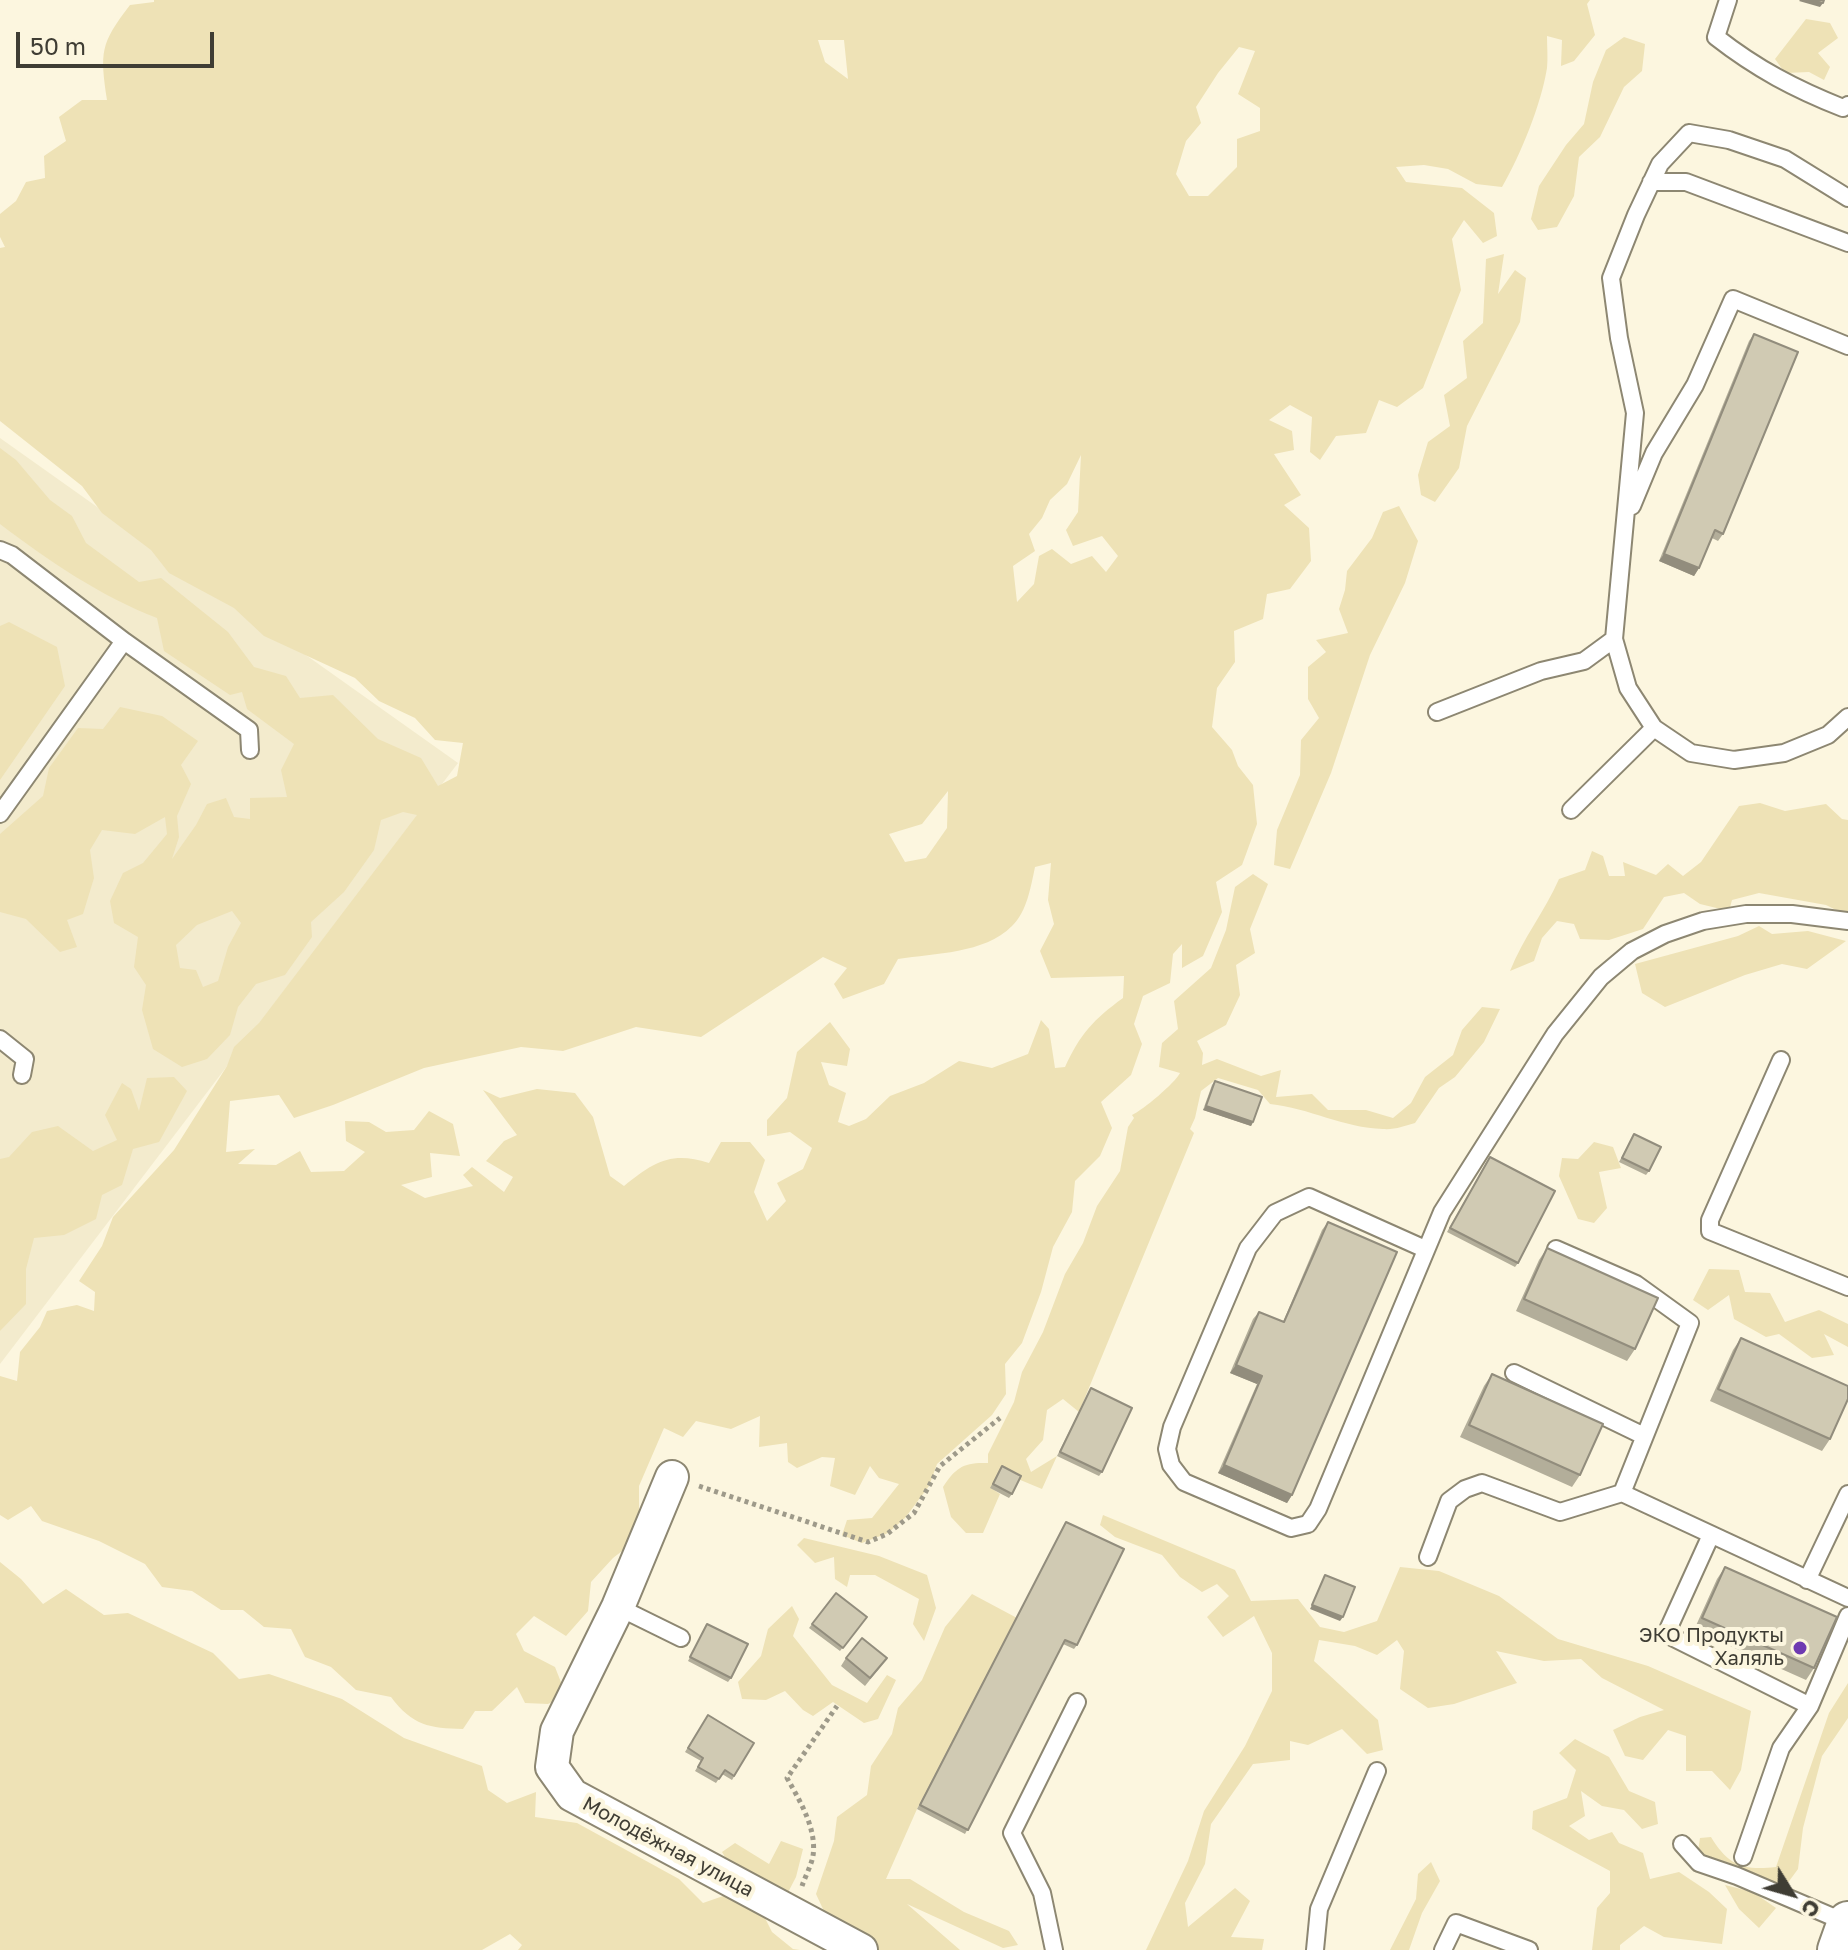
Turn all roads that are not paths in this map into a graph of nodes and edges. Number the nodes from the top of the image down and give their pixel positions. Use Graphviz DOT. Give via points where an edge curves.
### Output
graph roads {
  1 [pos="1728,0"];
  2 [pos="1848,105"];
  3 [pos="1651,182"];
  4 [pos="1848,198"];
  5 [pos="1848,243"];
  6 [pos="1848,346"];
  7 [pos="1626,521"];
  8 [pos="0,550"];
  9 [pos="1614,639"];
  10 [pos="124,641"];
  11 [pos="1437,712"];
  12 [pos="1848,717"];
  13 [pos="1654,728"];
  14 [pos="250,750"];
  15 [pos="1571,810"];
  16 [pos="0,814"];
  17 [pos="1848,921"];
  18 [pos="0,1039"];
  19 [pos="1781,1060"];
  20 [pos="22,1075"];
  21 [pos="1425,1249"];
  22 [pos="1556,1249"];
  23 [pos="1848,1287"];
  24 [pos="1514,1373"];
  25 [pos="1644,1436"];
  26 [pos="672,1477"];
  27 [pos="1622,1493"];
  28 [pos="1848,1494"];
  29 [pos="1711,1535"];
  30 [pos="1428,1557"];
  31 [pos="1807,1580"];
  32 [pos="1848,1598"];
  33 [pos="618,1607"];
  34 [pos="1848,1616"];
  35 [pos="681,1638"];
  36 [pos="1077,1702"];
  37 [pos="1810,1706"];
  38 [pos="1377,1771"];
  39 [pos="1682,1844"];
  40 [pos="1743,1857"];
  41 [pos="1848,1923"];
  42 [pos="845,1946"];
  43 [pos="1054,1950"];
  44 [pos="1315,1950"];
  45 [pos="1443,1950"];
  46 [pos="1529,1950"];
  47 [pos="1838,1950"];
  1 -- 2 [label="lane" via="1716,37 1794,88 1843,108"];
  3 -- 4 [label="lane" via="1689,133 1785,159"];
  3 -- 5 [label="lane" via="1686,182"];
  3 -- 7 [label="lane" via="1611,278 1635,413"];
  6 -- 7 [label="lane" via="1733,299 1695,385 1654,453"];
  7 -- 9 [label="lane"];
  8 -- 10 [label="lane"];
  9 -- 11 [label="lane" via="1584,661 1541,671"];
  9 -- 13 [label="lane" via="1628,688"];
  10 -- 14 [label="lane" via="249,730"];
  10 -- 16 [label="lane"];
  12 -- 13 [label="lane" via="1828,735 1784,753 1734,760 1691,753"];
  13 -- 15 [label="lane"];
  17 -- 21 [label="lane" via="1746,914 1703,921 1632,951 1601,977 1555,1034 1442,1212"];
  18 -- 20 [label="lane" via="25,1059"];
  19 -- 23 [label="lane" via="1710,1220 1710,1231"];
  21 -- 21 [label="lane" via="1308,1524 1291,1528 1184,1482 1167,1449 1172,1427 1248,1248 1275,1213 1309,1197"];
  22 -- 25 [label="lane" via="1636,1284 1690,1323"];
  24 -- 25 [label="lane"];
  25 -- 27 [label="lane"];
  26 -- 33 [label="street, Молодёжная улица"];
  27 -- 29 [label="lane"];
  27 -- 30 [label="lane" via="1560,1512 1482,1483 1449,1501"];
  28 -- 31 [label="lane"];
  29 -- 31 [label="lane"];
  29 -- 37 [label="lane" via="1666,1634"];
  31 -- 32 [label="lane"];
  33 -- 35 [label="lane"];
  33 -- 42 [label="street, Молодёжная улица" via="557,1731 552,1767 572,1795"];
  34 -- 37 [label="lane"];
  36 -- 43 [label="lane" via="1012,1833 1042,1893"];
  37 -- 40 [label="lane" via="1781,1748"];
  38 -- 44 [label="lane" via="1319,1909"];
  39 -- 41 [label="lane" via="1699,1863"];
  41 -- 47 [label="street"];
  45 -- 46 [label="lane" via="1456,1923"];
}
